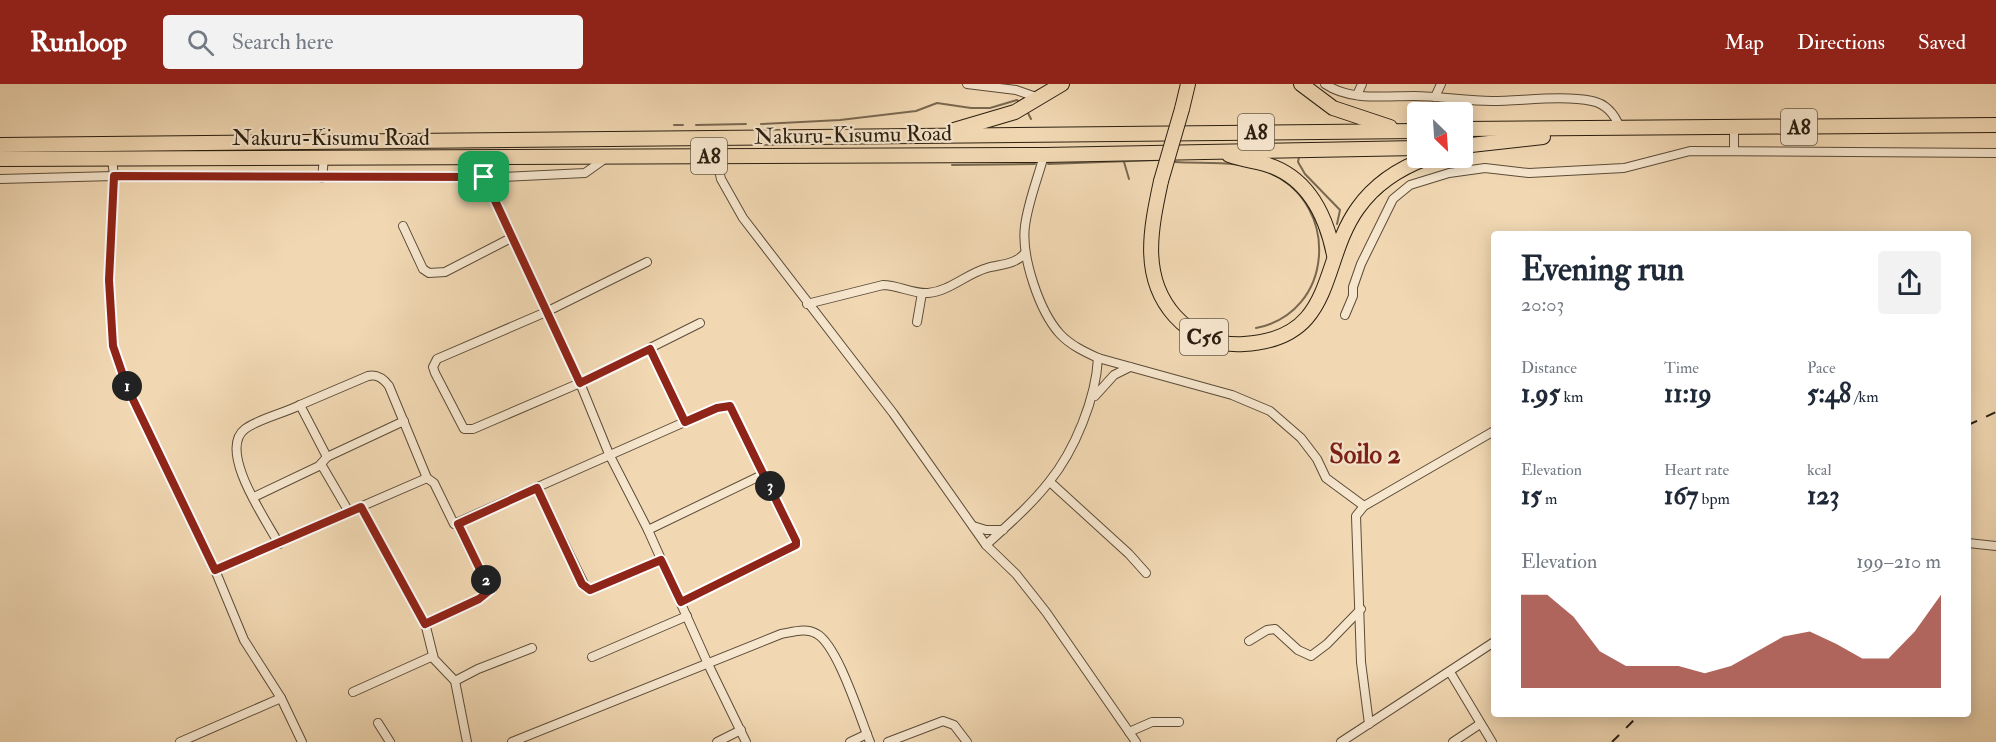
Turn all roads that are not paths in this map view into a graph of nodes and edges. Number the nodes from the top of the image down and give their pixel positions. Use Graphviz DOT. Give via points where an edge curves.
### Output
graph roads {
  1 [pos="967,84"];
  2 [pos="1062,84"];
  3 [pos="1188,84"];
  4 [pos="1301,84"];
  5 [pos="1325,84"];
  6 [pos="1362,84"];
  7 [pos="1442,84"];
  8 [pos="991,86"];
  9 [pos="1357,95"];
  10 [pos="1435,97"];
  11 [pos="1040,99"];
  12 [pos="1996,125"];
  13 [pos="1734,128"];
  14 [pos="1473,129"];
  15 [pos="1407,130"];
  16 [pos="1602,130"];
  17 [pos="1620,130"];
  18 [pos="1407,131"];
  19 [pos="922,135"];
  20 [pos="0,145"];
  21 [pos="1473,145"];
  22 [pos="1407,148"];
  23 [pos="1734,151"];
  24 [pos="1216,152"];
  25 [pos="1996,153"];
  26 [pos="1044,154"];
  27 [pos="608,157"];
  28 [pos="716,157"];
  29 [pos="324,158"];
  30 [pos="0,159"];
  31 [pos="112,159"];
  32 [pos="1407,168"];
  33 [pos="114,176"];
  34 [pos="484,177"];
  35 [pos="322,178"];
  36 [pos="0,179"];
  37 [pos="403,226"];
  38 [pos="511,237"];
  39 [pos="1025,253"];
  40 [pos="1334,257"];
  41 [pos="647,262"];
  42 [pos="922,293"];
  43 [pos="807,304"];
  44 [pos="546,312"];
  45 [pos="1345,315"];
  46 [pos="917,322"];
  47 [pos="700,323"];
  48 [pos="650,349"];
  49 [pos="1098,358"];
  50 [pos="1130,367"];
  51 [pos="580,383"];
  52 [pos="1092,400"];
  53 [pos="300,405"];
  54 [pos="404,421"];
  55 [pos="685,422"];
  56 [pos="1491,433"];
  57 [pos="609,454"];
  58 [pos="327,457"];
  59 [pos="321,464"];
  60 [pos="764,474"];
  61 [pos="428,478"];
  62 [pos="1050,482"];
  63 [pos="537,488"];
  64 [pos="254,497"];
  65 [pos="1364,506"];
  66 [pos="361,507"];
  67 [pos="349,512"];
  68 [pos="458,524"];
  69 [pos="973,526"];
  70 [pos="648,530"];
  71 [pos="1003,530"];
  72 [pos="1971,543"];
  73 [pos="279,544"];
  74 [pos="986,545"];
  75 [pos="1996,546"];
  76 [pos="661,560"];
  77 [pos="215,570"];
  78 [pos="1146,573"];
  79 [pos="681,602"];
  80 [pos="1361,609"];
  81 [pos="687,615"];
  82 [pos="425,624"];
  83 [pos="1249,641"];
  84 [pos="1491,644"];
  85 [pos="532,648"];
  86 [pos="433,656"];
  87 [pos="592,657"];
  88 [pos="708,664"];
  89 [pos="1450,672"];
  90 [pos="455,681"];
  91 [pos="353,692"];
  92 [pos="281,698"];
  93 [pos="1179,722"];
  94 [pos="378,723"];
  95 [pos="1369,724"];
  96 [pos="1480,724"];
  97 [pos="741,730"];
  98 [pos="1129,732"];
  99 [pos="868,738"];
  100 [pos="180,742"];
  101 [pos="302,742"];
  102 [pos="390,742"];
  103 [pos="467,742"];
  104 [pos="512,742"];
  105 [pos="717,742"];
  106 [pos="746,742"];
  107 [pos="850,742"];
  108 [pos="888,742"];
  109 [pos="967,742"];
  110 [pos="1136,742"];
  111 [pos="1341,742"];
  112 [pos="1453,742"];
  113 [pos="1492,742"];
  1 -- 8 [label="street"];
  2 -- 11 [label="highway"];
  3 -- 40 [label="highway, C56, bridge" via="1161,181 1150,240 1153,275 1162,299 1174,315 1202,336 1235,345 1277,337 1294,328 1317,305"];
  4 -- 15 [label="highway" via="1333,108"];
  5 -- 9 [label="street"];
  6 -- 9 [label="street"];
  7 -- 10 [label="street"];
  8 -- 11 [label="street" via="1026,92"];
  9 -- 10 [label="street"];
  10 -- 17 [label="street" via="1593,101 1616,117"];
  11 -- 19 [label="highway" via="996,120"];
  12 -- 13 [label="highway, A8"];
  13 -- 17 [label="highway, A8"];
  13 -- 23 [label="street"];
  14 -- 16 [label="highway, A8"];
  16 -- 17 [label="highway, A8"];
  16 -- 21 [label="highway, A8"];
  18 -- 19 [label="highway, Nakuru-Kisumu Road / A8"];
  19 -- 20 [label="highway, Nakuru-Kisumu Road / A8"];
  22 -- 24 [label="highway, Nakuru-Kisumu Road / A8"];
  23 -- 25 [label="street"];
  23 -- 45 [label="street" via="1690,151 1650,164 1588,171 1466,170 1430,177 1410,186 1384,214 1361,264"];
  24 -- 26 [label="highway, Nakuru-Kisumu Road / A8"];
  24 -- 40 [label="highway" via="1266,164 1300,184 1320,211"];
  26 -- 28 [label="highway, Nakuru-Kisumu Road / A8"];
  26 -- 39 [label="street" via="1025,224"];
  27 -- 28 [label="highway, Nakuru-Kisumu Road / A8"];
  27 -- 29 [label="highway, Nakuru-Kisumu Road / A8"];
  27 -- 34 [label="street" via="585,173"];
  28 -- 43 [label="street" via="728,195"];
  29 -- 31 [label="highway, Nakuru-Kisumu Road / A8"];
  29 -- 35 [label="street"];
  30 -- 31 [label="highway, Nakuru-Kisumu Road / A8"];
  31 -- 33 [label="street"];
  32 -- 40 [label="highway" via="1367,197 1344,230"];
  33 -- 35 [label="street"];
  33 -- 36 [label="street"];
  33 -- 77 [label="street" via="109,280 113,346 127,387"];
  34 -- 35 [label="street"];
  34 -- 38 [label="street"];
  37 -- 38 [label="street" via="423,269 429,273 445,272"];
  38 -- 44 [label="street"];
  39 -- 42 [label="street" via="938,291"];
  39 -- 49 [label="street" via="1052,323 1068,341"];
  41 -- 44 [label="street"];
  42 -- 43 [label="street" via="883,285"];
  42 -- 46 [label="street"];
  43 -- 69 [label="street" via="893,413"];
  44 -- 51 [label="street"];
  44 -- 51 [label="street" via="442,356 433,367 459,423 468,429"];
  47 -- 48 [label="street"];
  48 -- 51 [label="street"];
  48 -- 55 [label="street"];
  49 -- 50 [label="street"];
  49 -- 52 [label="street"];
  50 -- 52 [label="street" via="1114,375"];
  50 -- 65 [label="street" via="1232,395 1270,411 1301,438 1326,478"];
  51 -- 57 [label="street"];
  52 -- 62 [label="street"];
  53 -- 54 [label="street" via="375,375 389,386"];
  53 -- 58 [label="street"];
  53 -- 64 [label="street" via="245,429 235,442 235,456"];
  54 -- 58 [label="street"];
  54 -- 61 [label="street"];
  55 -- 57 [label="street"];
  55 -- 60 [label="street" via="730,406"];
  56 -- 65 [label="street"];
  57 -- 63 [label="street"];
  57 -- 70 [label="street"];
  58 -- 59 [label="street"];
  59 -- 64 [label="street"];
  59 -- 67 [label="street"];
  60 -- 70 [label="street"];
  60 -- 79 [label="street" via="796,545"];
  61 -- 66 [label="street"];
  61 -- 68 [label="street" via="452,522"];
  62 -- 71 [label="street"];
  62 -- 78 [label="street"];
  63 -- 68 [label="street"];
  63 -- 76 [label="street" via="586,588 595,588"];
  64 -- 73 [label="street"];
  65 -- 80 [label="street" via="1356,516 1354,530"];
  66 -- 67 [label="street"];
  66 -- 82 [label="street"];
  67 -- 73 [label="street"];
  68 -- 82 [label="street" via="490,590"];
  69 -- 71 [label="street"];
  69 -- 74 [label="street"];
  70 -- 76 [label="street"];
  71 -- 74 [label="street"];
  72 -- 75 [label="street"];
  73 -- 77 [label="street"];
  74 -- 98 [label="street" via="1016,574 1046,612"];
  76 -- 79 [label="street"];
  77 -- 92 [label="street" via="244,640"];
  79 -- 81 [label="street"];
  80 -- 83 [label="street" via="1311,656 1275,629"];
  80 -- 95 [label="street" via="1361,662"];
  81 -- 87 [label="street"];
  81 -- 88 [label="street"];
  82 -- 86 [label="street"];
  84 -- 89 [label="street"];
  85 -- 90 [label="street"];
  86 -- 90 [label="street"];
  86 -- 91 [label="street"];
  88 -- 97 [label="street"];
  88 -- 99 [label="street" via="781,634 801,630 816,633 829,646"];
  88 -- 104 [label="street"];
  89 -- 95 [label="street"];
  89 -- 96 [label="street"];
  90 -- 103 [label="street"];
  92 -- 100 [label="street"];
  92 -- 101 [label="street"];
  93 -- 98 [label="street" via="1152,722"];
  94 -- 102 [label="street"];
  95 -- 111 [label="street"];
  96 -- 112 [label="street"];
  96 -- 113 [label="street"];
  97 -- 105 [label="street"];
  97 -- 106 [label="street"];
  98 -- 110 [label="street"];
  99 -- 107 [label="street"];
  108 -- 109 [label="street" via="943,721 954,725"];
}
